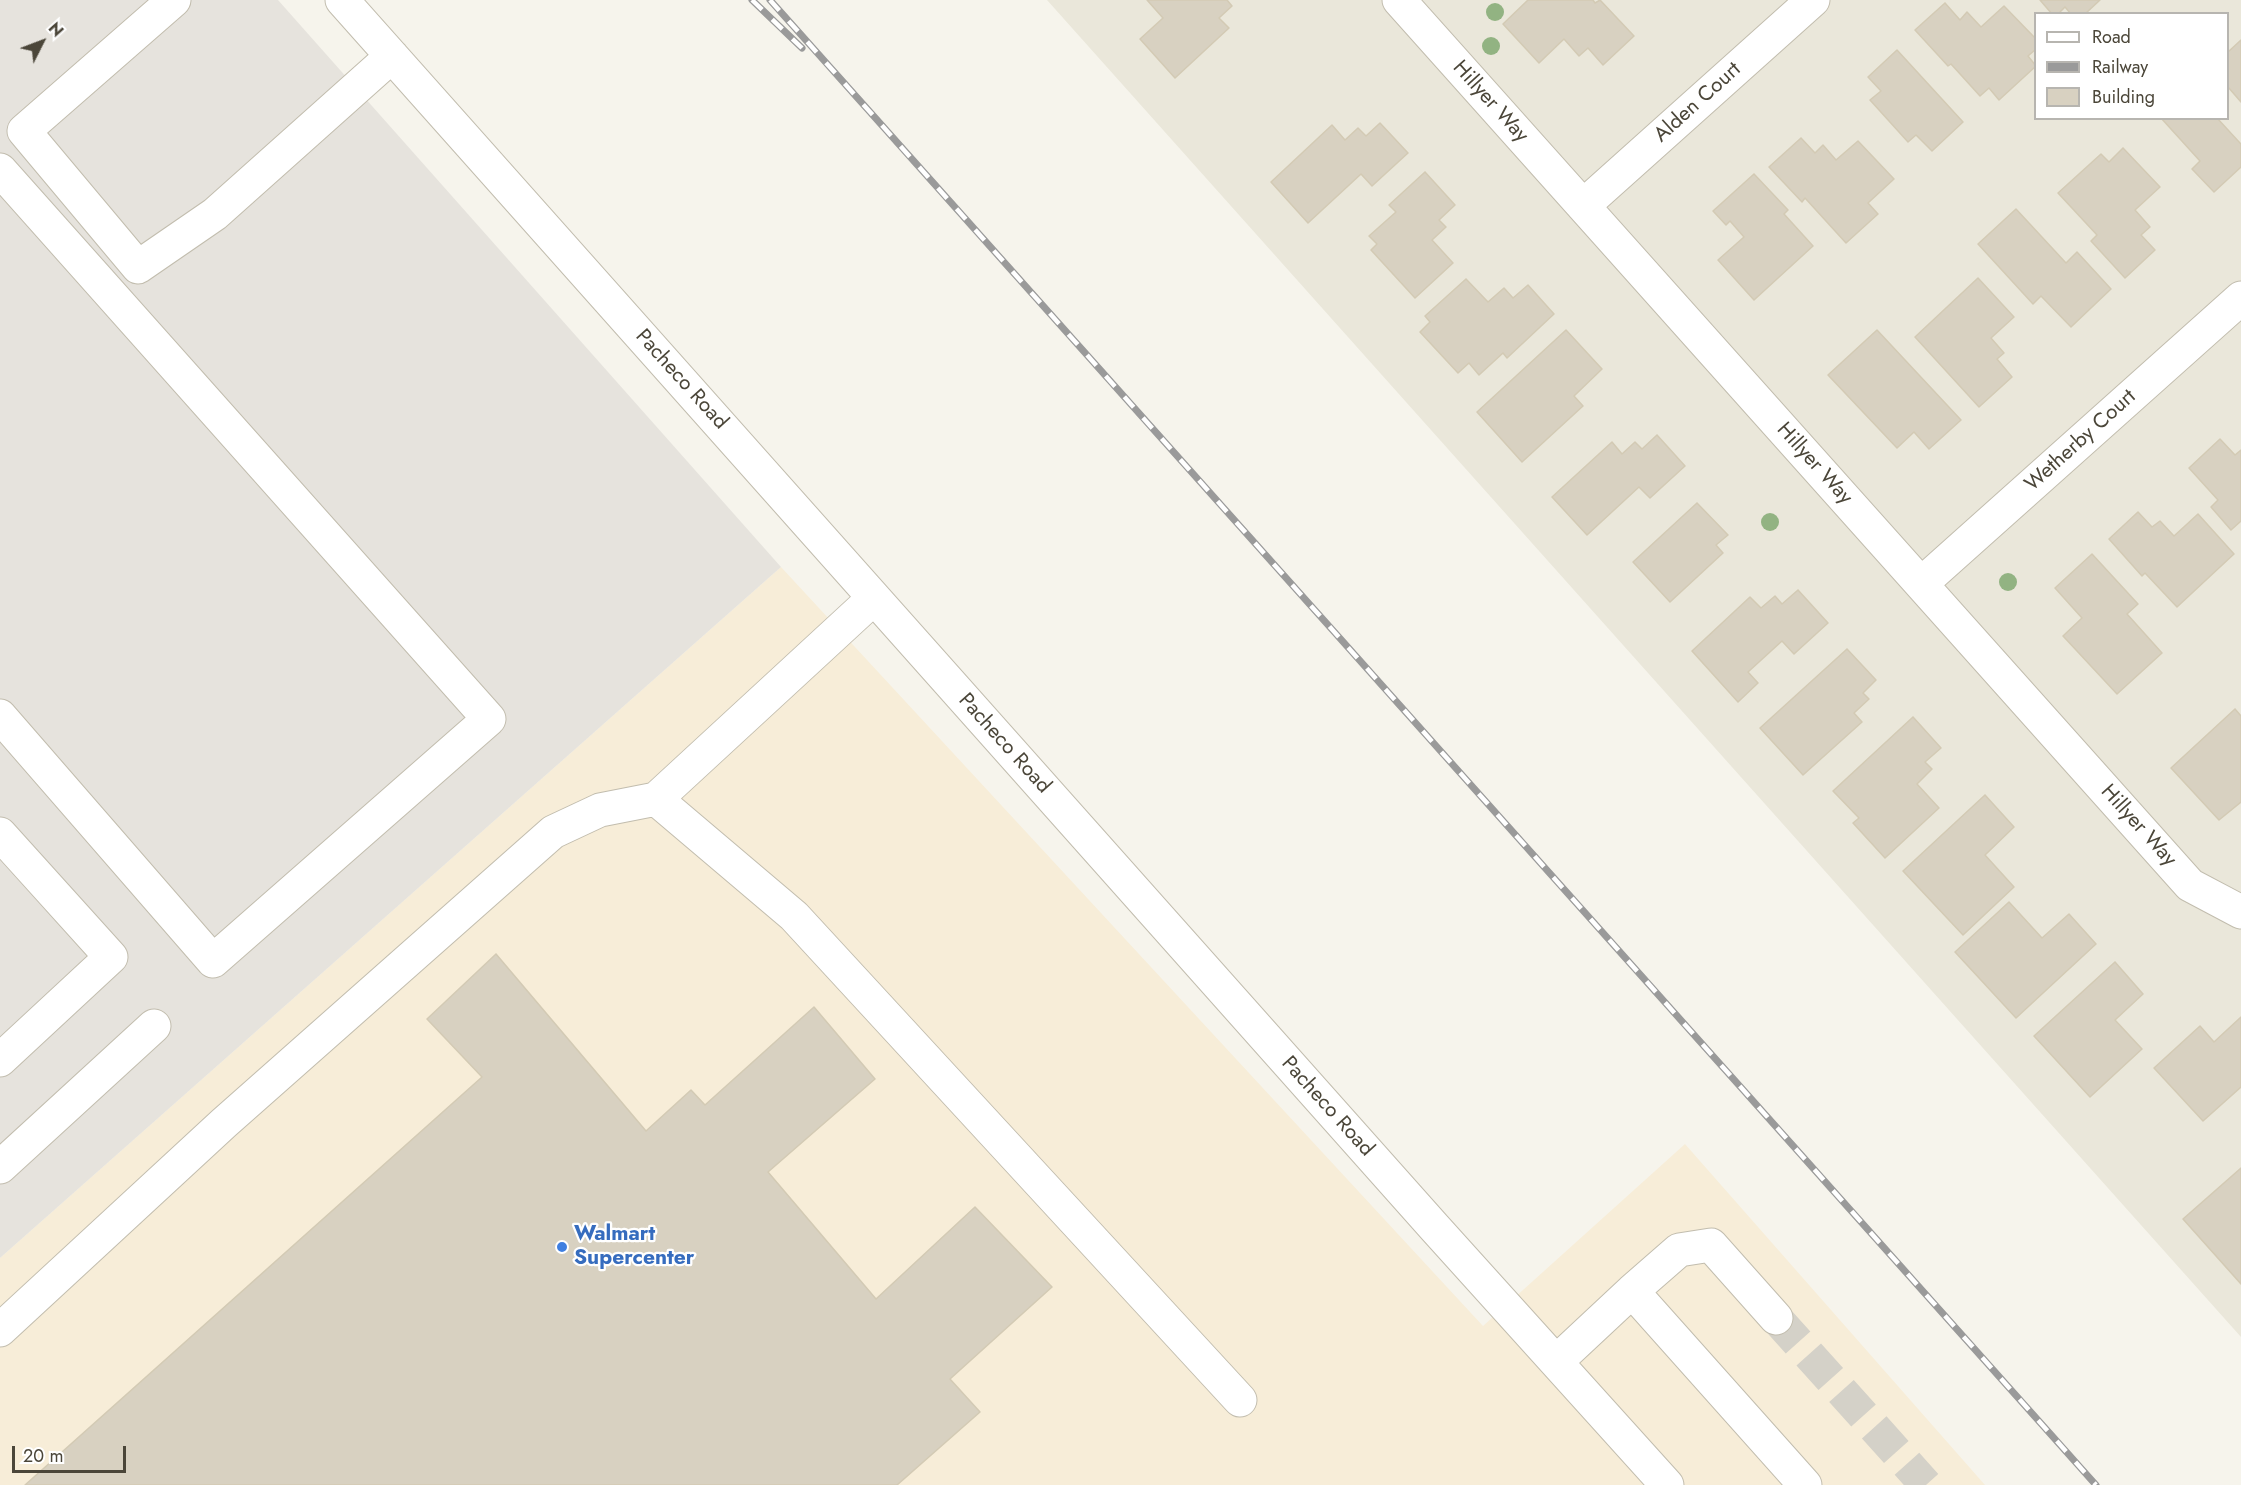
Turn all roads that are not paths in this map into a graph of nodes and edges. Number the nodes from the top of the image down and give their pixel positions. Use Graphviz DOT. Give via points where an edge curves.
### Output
graph roads {
  1 [pos="174,0"];
  2 [pos="342,0"];
  3 [pos="1399,0"];
  4 [pos="1813,0"];
  5 [pos="392,56"];
  6 [pos="0,170"];
  7 [pos="1583,206"];
  8 [pos="2241,298"];
  9 [pos="1920,584"];
  10 [pos="874,598"];
  11 [pos="0,716"];
  12 [pos="656,799"];
  13 [pos="0,834"];
  14 [pos="2241,912"];
  15 [pos="154,1026"];
  16 [pos="0,1059"];
  17 [pos="0,1167"];
  18 [pos="1632,1291"];
  19 [pos="1776,1318"];
  20 [pos="0,1330"];
  21 [pos="1556,1362"];
  22 [pos="1240,1400"];
  23 [pos="1667,1485"];
  24 [pos="1806,1485"];
  1 -- 5 [label="street" via="24,131 138,267 215,214"];
  2 -- 5 [label="street, Pacheco Road"];
  3 -- 7 [label="street, Hillyer Way"];
  4 -- 7 [label="street, Alden Court"];
  5 -- 10 [label="street, Pacheco Road"];
  6 -- 11 [label="street" via="489,719 213,962"];
  7 -- 9 [label="street, Hillyer Way"];
  8 -- 9 [label="street, Wetherby Court"];
  9 -- 14 [label="street, Hillyer Way" via="2190,885"];
  10 -- 12 [label="street"];
  10 -- 21 [label="street, Pacheco Road"];
  12 -- 20 [label="street" via="600,810 553,832 224,1123"];
  12 -- 22 [label="street" via="795,915"];
  13 -- 16 [label="street" via="111,957"];
  15 -- 17 [label="street"];
  18 -- 19 [label="street" via="1679,1250 1711,1245"];
  18 -- 21 [label="street"];
  18 -- 24 [label="street"];
  21 -- 23 [label="street, Pacheco Road"];
}
